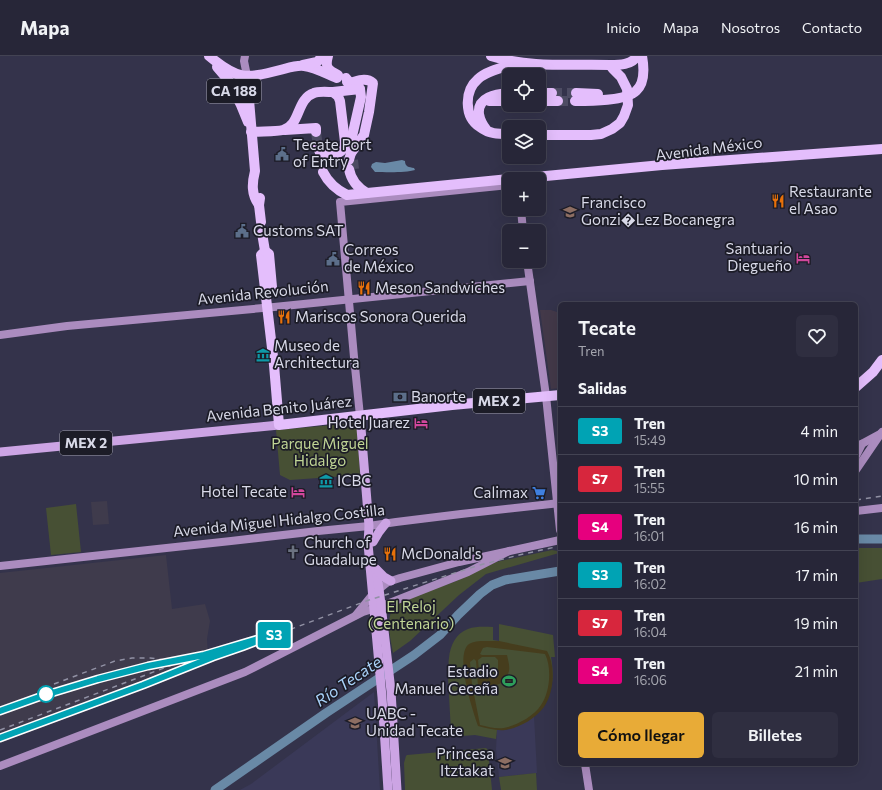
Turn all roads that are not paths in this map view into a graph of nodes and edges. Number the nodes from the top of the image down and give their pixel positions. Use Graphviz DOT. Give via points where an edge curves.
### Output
graph roads {
  1 [pos="209,56"];
  2 [pos="245,56"];
  3 [pos="323,56"];
  4 [pos="328,56"];
  5 [pos="491,56"];
  6 [pos="637,56"];
  7 [pos="642,56"];
  8 [pos="520,63"];
  9 [pos="610,65"];
  10 [pos="297,66"];
  11 [pos="247,76"];
  12 [pos="343,79"];
  13 [pos="360,88"];
  14 [pos="333,92"];
  15 [pos="502,94"];
  16 [pos="546,95"];
  17 [pos="628,96"];
  18 [pos="576,97"];
  19 [pos="546,99"];
  20 [pos="483,100"];
  21 [pos="502,101"];
  22 [pos="283,130"];
  23 [pos="251,132"];
  24 [pos="316,132"];
  25 [pos="488,132"];
  26 [pos="502,134"];
  27 [pos="546,135"];
  28 [pos="318,147"];
  29 [pos="882,149"];
  30 [pos="726,160"];
  31 [pos="351,162"];
  32 [pos="326,165"];
  33 [pos="546,176"];
  34 [pos="502,181"];
  35 [pos="546,181"];
  36 [pos="502,186"];
  37 [pos="367,193"];
  38 [pos="344,198"];
  39 [pos="528,268"];
  40 [pos="530,281"];
  41 [pos="348,299"];
  42 [pos="271,307"];
  43 [pos="0,334"];
  44 [pos="882,360"];
  45 [pos="878,371"];
  46 [pos="858,386"];
  47 [pos="558,395"];
  48 [pos="546,396"];
  49 [pos="360,416"];
  50 [pos="282,424"];
  51 [pos="881,433"];
  52 [pos="859,446"];
  53 [pos="0,452"];
  54 [pos="858,467"];
  55 [pos="558,495"];
  56 [pos="558,503"];
  57 [pos="882,508"];
  58 [pos="858,511"];
  59 [pos="386,523"];
  60 [pos="369,526"];
  61 [pos="558,540"];
  62 [pos="373,542"];
  63 [pos="509,551"];
  64 [pos="0,566"];
  65 [pos="376,569"];
  66 [pos="391,581"];
  67 [pos="376,592"];
  68 [pos="378,607"];
  69 [pos="355,616"];
  70 [pos="0,766"];
  71 [pos="585,766"];
  72 [pos="388,790"];
  73 [pos="397,790"];
  74 [pos="589,790"];
  1 -- 11 [label="highway, CA 188" via="228,71"];
  1 -- 23 [label="highway, CA 188" via="229,81"];
  2 -- 11 [label="street"];
  3 -- 10 [label="highway" via="314,63"];
  4 -- 12 [label="highway" via="327,68"];
  5 -- 8 [label="highway"];
  6 -- 9 [label="highway" via="628,63"];
  7 -- 17 [label="highway" via="644,73 640,87"];
  8 -- 9 [label="highway"];
  8 -- 25 [label="highway" via="483,75 473,83 469,91 468,108 472,118 478,127"];
  9 -- 17 [label="highway" via="621,76"];
  10 -- 11 [label="highway"];
  10 -- 12 [label="highway" via="305,66"];
  11 -- 23 [label="highway, CA 188"];
  12 -- 13 [label="highway"];
  12 -- 31 [label="highway" via="370,80 373,83 364,135"];
  13 -- 14 [label="highway"];
  13 -- 31 [label="highway" via="361,98 351,141"];
  14 -- 22 [label="highway" via="314,93 308,97 293,124"];
  14 -- 32 [label="highway" via="340,101 345,142 341,152"];
  15 -- 20 [label="highway"];
  16 -- 19 [label="highway" via="555,97"];
  17 -- 18 [label="highway" via="616,98 597,94"];
  17 -- 27 [label="highway" via="624,116 612,129 591,135"];
  20 -- 21 [label="highway"];
  20 -- 25 [label="highway" via="479,115 481,124"];
  22 -- 23 [label="highway"];
  22 -- 24 [label="highway" via="316,128"];
  23 -- 42 [label="highway, CA 188" via="255,171 252,183 255,200 259,205"];
  25 -- 26 [label="highway"];
  28 -- 32 [label="highway"];
  29 -- 30 [label="highway, Avenida México"];
  30 -- 33 [label="highway"];
  30 -- 35 [label="street, Avenida México" via="711,164"];
  31 -- 37 [label="highway"];
  32 -- 38 [label="highway"];
  34 -- 37 [label="highway"];
  36 -- 38 [label="street"];
  37 -- 38 [label="highway"];
  38 -- 41 [label="street"];
  39 -- 40 [label="street"];
  40 -- 41 [label="street, Avenida Revolución"];
  40 -- 48 [label="street"];
  41 -- 42 [label="street, Avenida Revolución"];
  41 -- 49 [label="street"];
  42 -- 43 [label="street, Avenida Revolución"];
  42 -- 50 [label="highway" via="273,358"];
  44 -- 45 [label="highway"];
  45 -- 46 [label="highway"];
  47 -- 48 [label="highway, Avenida Benito Juárez / MEX 2"];
  48 -- 49 [label="highway, Avenida Benito Juárez / MEX 2"];
  48 -- 55 [label="street"];
  49 -- 50 [label="highway, Avenida Benito Juárez / MEX 2"];
  49 -- 60 [label="main road"];
  50 -- 53 [label="main road, Avenida Benito Juárez / MEX 2"];
  51 -- 52 [label="street"];
  51 -- 54 [label="street"];
  56 -- 59 [label="street, Avenida Miguel Hidalgo Costilla"];
  57 -- 58 [label="street"];
  59 -- 60 [label="street, Avenida Miguel Hidalgo Costilla"];
  59 -- 62 [label="main road"];
  60 -- 62 [label="main road"];
  60 -- 64 [label="street, Avenida Miguel Hidalgo Costilla"];
  60 -- 67 [label="main road" via="368,544"];
  61 -- 63 [label="street"];
  62 -- 65 [label="main road"];
  63 -- 66 [label="street"];
  63 -- 68 [label="street" via="468,572"];
  65 -- 66 [label="main road"];
  65 -- 67 [label="main road"];
  66 -- 67 [label="street"];
  67 -- 68 [label="main road"];
  67 -- 69 [label="street"];
  68 -- 69 [label="street"];
  68 -- 72 [label="main road" via="378,649"];
  68 -- 73 [label="main road" via="386,643 391,690"];
  69 -- 70 [label="street" via="245,672"];
  71 -- 74 [label="street"];
}
